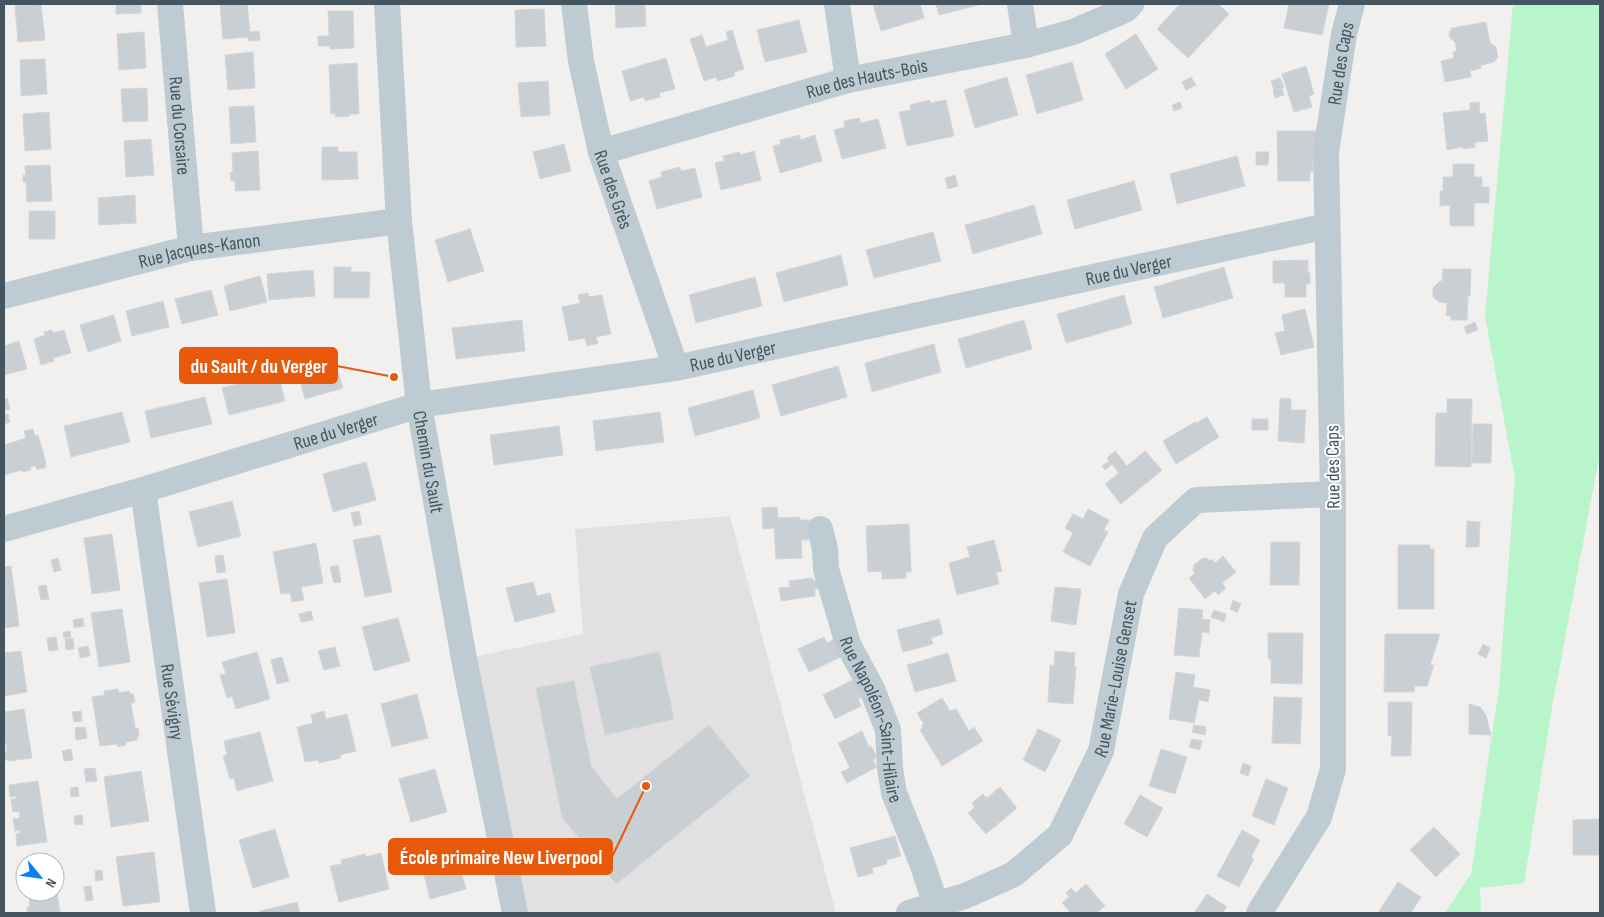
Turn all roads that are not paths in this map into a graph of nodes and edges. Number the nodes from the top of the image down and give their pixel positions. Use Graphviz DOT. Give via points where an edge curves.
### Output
graph roads {
  1 [pos="170,4"];
  2 [pos="387,4"];
  3 [pos="574,4"];
  4 [pos="837,4"];
  5 [pos="1020,4"];
  6 [pos="1131,4"];
  7 [pos="1352,4"];
  8 [pos="1026,45"];
  9 [pos="848,80"];
  10 [pos="601,152"];
  11 [pos="399,221"];
  12 [pos="1327,226"];
  13 [pos="190,248"];
  14 [pos="4,296"];
  15 [pos="676,368"];
  16 [pos="419,404"];
  17 [pos="143,490"];
  18 [pos="1333,494"];
  19 [pos="4,529"];
  20 [pos="820,529"];
  21 [pos="936,905"];
  22 [pos="967,905"];
  23 [pos="204,913"];
  24 [pos="515,913"];
  25 [pos="909,913"];
  26 [pos="1259,913"];
  1 -- 13 [label="street, Rue du Corsaire"];
  2 -- 11 [label="street, Chemin du Sault"];
  3 -- 10 [label="street, Rue des Grès" via="581,61"];
  4 -- 9 [label="street"];
  5 -- 8 [label="street"];
  6 -- 8 [label="street, Rue des Hauts-Bois" via="1125,10 1073,32"];
  7 -- 12 [label="street, Rue des Caps" via="1344,34 1326,152"];
  8 -- 9 [label="street, Rue des Hauts-Bois"];
  9 -- 10 [label="street, Rue des Hauts-Bois"];
  10 -- 15 [label="street, Rue des Grès"];
  11 -- 13 [label="street, Rue Jacques-Kanon"];
  11 -- 16 [label="street, Chemin du Sault"];
  12 -- 15 [label="street, Rue du Verger"];
  12 -- 18 [label="street, Rue des Caps"];
  13 -- 14 [label="street, Rue Jacques-Kanon"];
  15 -- 16 [label="street, Rue du Verger"];
  16 -- 17 [label="street, Rue du Verger"];
  16 -- 24 [label="street, Chemin du Sault" via="464,659"];
  17 -- 19 [label="street, Rue du Verger"];
  17 -- 23 [label="street, Rue Sévigny"];
  18 -- 22 [label="street, Rue Marie-Louise Genset" via="1196,500 1155,538 1131,594 1101,751 1060,835 1014,874"];
  18 -- 26 [label="street, Rue des Caps" via="1333,770 1319,817"];
  20 -- 21 [label="street, Rue Napoléon-Saint-Hilaire" via="826,569 848,644 872,689 888,730 894,793"];
  21 -- 22 [label="street, Rue Marie-Louise Genset"];
  21 -- 25 [label="street, Rue Marie-Louise Genset"];
}
